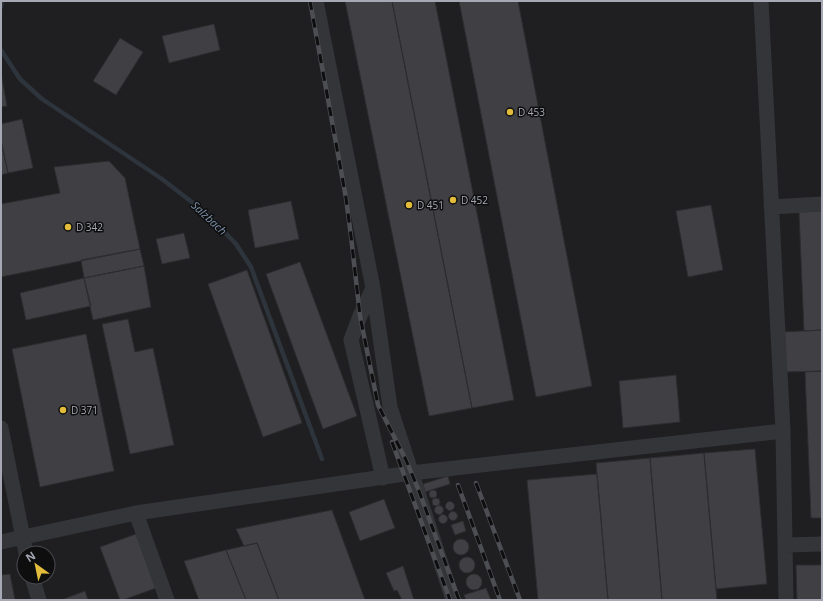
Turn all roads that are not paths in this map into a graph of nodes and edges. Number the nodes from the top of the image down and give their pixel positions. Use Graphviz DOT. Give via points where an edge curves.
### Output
graph roads {
  1 [pos="316,1"];
  2 [pos="761,1"];
  3 [pos="822,204"];
  4 [pos="771,207"];
  5 [pos="373,288"];
  6 [pos="1,428"];
  7 [pos="783,431"];
  8 [pos="412,473"];
  9 [pos="383,478"];
  10 [pos="136,513"];
  11 [pos="22,537"];
  12 [pos="1,542"];
  13 [pos="822,544"];
  14 [pos="24,545"];
  15 [pos="785,545"];
  16 [pos="34,585"];
  17 [pos="39,600"];
  18 [pos="167,600"];
  19 [pos="453,600"];
  20 [pos="786,600"];
  1 -- 5 [label="lane"];
  2 -- 4 [label="lane"];
  3 -- 4 [label="lane"];
  4 -- 7 [label="lane"];
  5 -- 8 [label="lane" via="390,407"];
  5 -- 9 [label="lane" via="351,340"];
  6 -- 11 [label="lane"];
  7 -- 8 [label="lane"];
  7 -- 15 [label="lane"];
  8 -- 9 [label="lane"];
  8 -- 19 [label="lane"];
  9 -- 10 [label="lane"];
  10 -- 11 [label="lane"];
  10 -- 18 [label="lane"];
  11 -- 12 [label="lane"];
  11 -- 14 [label="lane"];
  13 -- 15 [label="lane"];
  15 -- 20 [label="lane"];
  16 -- 17 [label="lane"];
}
